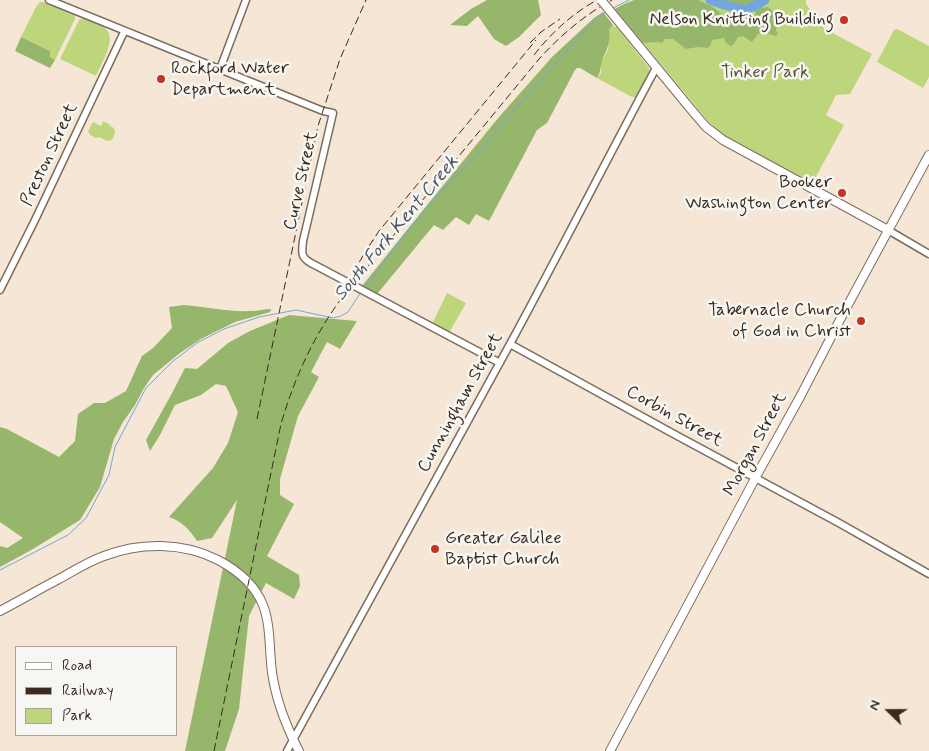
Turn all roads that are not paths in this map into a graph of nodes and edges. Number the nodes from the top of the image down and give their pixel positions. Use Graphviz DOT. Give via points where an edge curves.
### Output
graph roads {
  1 [pos="49,0"];
  2 [pos="246,0"];
  3 [pos="601,0"];
  4 [pos="124,32"];
  5 [pos="656,68"];
  6 [pos="220,69"];
  7 [pos="929,154"];
  8 [pos="888,230"];
  9 [pos="929,254"];
  10 [pos="0,290"];
  11 [pos="510,344"];
  12 [pos="500,363"];
  13 [pos="755,477"];
  14 [pos="929,574"];
  15 [pos="0,611"];
  16 [pos="293,740"];
  17 [pos="287,751"];
  18 [pos="299,751"];
  19 [pos="610,751"];
  1 -- 4 [label="street"];
  2 -- 6 [label="street"];
  3 -- 5 [label="main road, bridge"];
  4 -- 6 [label="street"];
  4 -- 10 [label="street, Preston Street"];
  5 -- 8 [label="main road" via="706,127 723,140"];
  5 -- 11 [label="street, Cunningham Street"];
  6 -- 12 [label="street, Curve Street" via="333,113 303,240 303,256 307,261"];
  7 -- 8 [label="main road, Morgan Street"];
  8 -- 9 [label="street"];
  8 -- 13 [label="main road, Morgan Street"];
  11 -- 12 [label="street, Cunningham Street"];
  11 -- 13 [label="street, Corbin Street"];
  12 -- 16 [label="street, Cunningham Street"];
  13 -- 14 [label="street, Corbin Street"];
  13 -- 19 [label="main road, Morgan Street"];
  15 -- 16 [label="main road" via="89,562 120,551 159,546 214,558 249,582 264,606 275,692"];
  16 -- 17 [label="street, Cunningham Street"];
  16 -- 18 [label="main road"];
}
